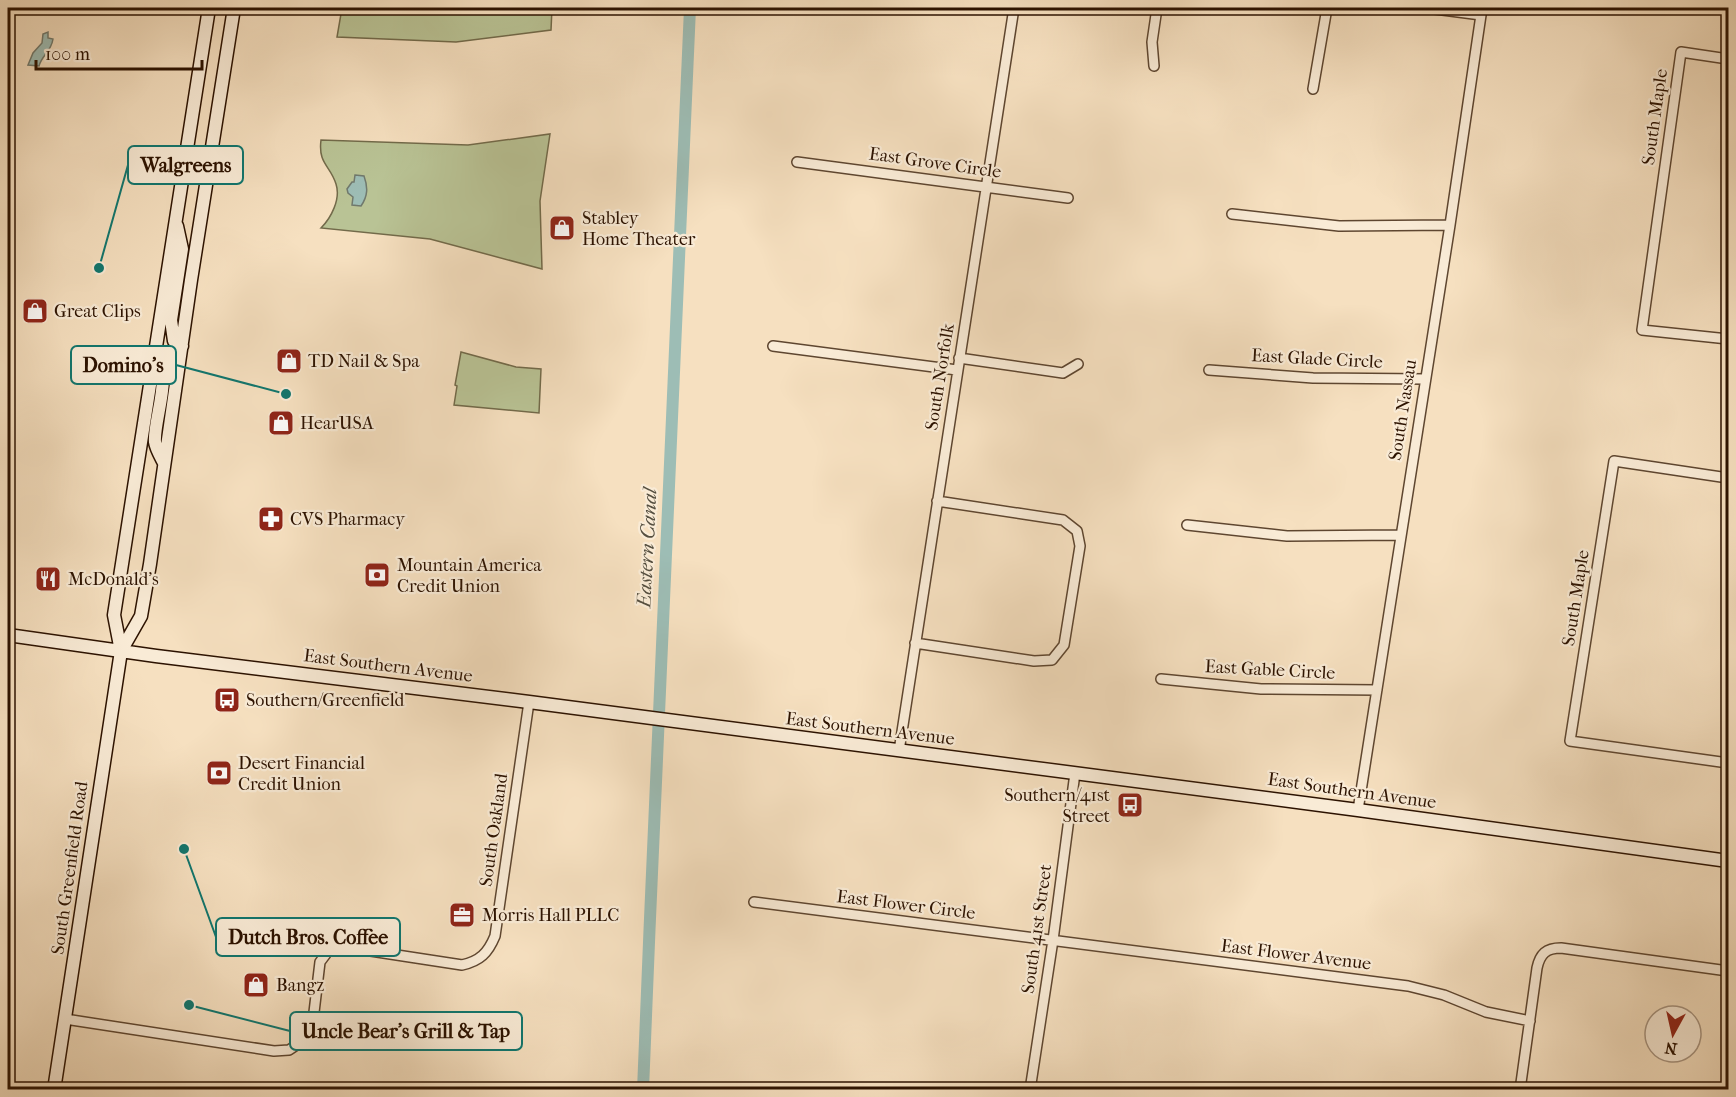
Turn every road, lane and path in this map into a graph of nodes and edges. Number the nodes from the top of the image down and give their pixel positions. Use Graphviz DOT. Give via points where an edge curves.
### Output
graph roads {
  1 [pos="209,8"];
  2 [pos="234,8"];
  3 [pos="1014,8"];
  4 [pos="1157,8"];
  5 [pos="1327,8"];
  6 [pos="1427,8"];
  7 [pos="1728,59"];
  8 [pos="1154,66"];
  9 [pos="1313,89"];
  10 [pos="797,162"];
  11 [pos="986,187"];
  12 [pos="1068,198"];
  13 [pos="1232,214"];
  14 [pos="175,216"];
  15 [pos="1450,225"];
  16 [pos="1728,339"];
  17 [pos="182,346"];
  18 [pos="773,346"];
  19 [pos="153,356"];
  20 [pos="959,358"];
  21 [pos="1078,364"];
  22 [pos="957,370"];
  23 [pos="1209,370"];
  24 [pos="1425,379"];
  25 [pos="165,464"];
  26 [pos="1728,477"];
  27 [pos="937,501"];
  28 [pos="1187,525"];
  29 [pos="1400,535"];
  30 [pos="8,635"];
  31 [pos="915,643"];
  32 [pos="121,651"];
  33 [pos="1161,679"];
  34 [pos="1377,690"];
  35 [pos="529,702"];
  36 [pos="899,751"];
  37 [pos="1728,763"];
  38 [pos="1075,773"];
  39 [pos="1358,810"];
  40 [pos="1728,861"];
  41 [pos="754,902"];
  42 [pos="1053,940"];
  43 [pos="1728,971"];
  44 [pos="65,1019"];
  45 [pos="1530,1021"];
  46 [pos="54,1089"];
  47 [pos="1030,1089"];
  48 [pos="1520,1089"];
  1 -- 14 [label="main road, South Greenfield Road"];
  2 -- 17 [label="main road, South Greenfield Road"];
  3 -- 11 [label="street, South Norfolk"];
  4 -- 8 [label="street" via="1152,42"];
  5 -- 9 [label="street"];
  6 -- 15 [label="street, South Nassau" via="1480,15"];
  7 -- 16 [label="street, South Maple" via="1681,52 1642,330"];
  10 -- 11 [label="street, East Grove Circle"];
  11 -- 12 [label="street, East Grove Circle"];
  11 -- 20 [label="street, South Norfolk"];
  13 -- 15 [label="street" via="1340,226"];
  14 -- 17 [label="main road" via="182,249 171,328 174,341"];
  14 -- 19 [label="main road, South Greenfield Road"];
  15 -- 24 [label="street, South Nassau"];
  17 -- 25 [label="main road, South Greenfield Road"];
  18 -- 22 [label="street"];
  19 -- 25 [label="main road" via="163,370 155,444"];
  19 -- 32 [label="main road, South Greenfield Road" via="114,615"];
  20 -- 21 [label="street" via="1063,373"];
  20 -- 22 [label="street, South Norfolk"];
  22 -- 27 [label="street, South Norfolk"];
  23 -- 24 [label="street, East Glade Circle" via="1313,378"];
  24 -- 29 [label="street, South Nassau"];
  25 -- 32 [label="main road, South Greenfield Road" via="141,616"];
  26 -- 37 [label="street, South Maple" via="1614,461 1570,741"];
  27 -- 31 [label="street, South Norfolk"];
  27 -- 31 [label="street" via="1063,520 1077,531 1080,546 1064,645 1052,660 1034,661"];
  28 -- 29 [label="street" via="1287,536"];
  29 -- 34 [label="street, South Nassau"];
  30 -- 32 [label="main road, East Southern Avenue"];
  31 -- 36 [label="street, South Norfolk"];
  32 -- 35 [label="main road, East Southern Avenue"];
  32 -- 44 [label="main road, South Greenfield Road"];
  33 -- 34 [label="street, East Gable Circle" via="1261,689"];
  34 -- 39 [label="street, South Nassau"];
  35 -- 36 [label="main road, East Southern Avenue"];
  35 -- 44 [label="street, South Oakland" via="495,936 481,958 462,965 338,946 329,950 320,962 312,1029 289,1050 274,1051"];
  36 -- 38 [label="main road, East Southern Avenue"];
  38 -- 39 [label="main road, East Southern Avenue"];
  38 -- 42 [label="street, South 41st Street"];
  39 -- 40 [label="main road, East Southern Avenue"];
  41 -- 42 [label="street, East Flower Circle"];
  42 -- 45 [label="street, East Flower Avenue" via="1408,986 1444,994 1486,1012"];
  42 -- 47 [label="street, South 41st Street"];
  43 -- 45 [label="street" via="1548,949 1537,968"];
  44 -- 46 [label="main road, South Greenfield Road"];
  45 -- 48 [label="street"];
}
